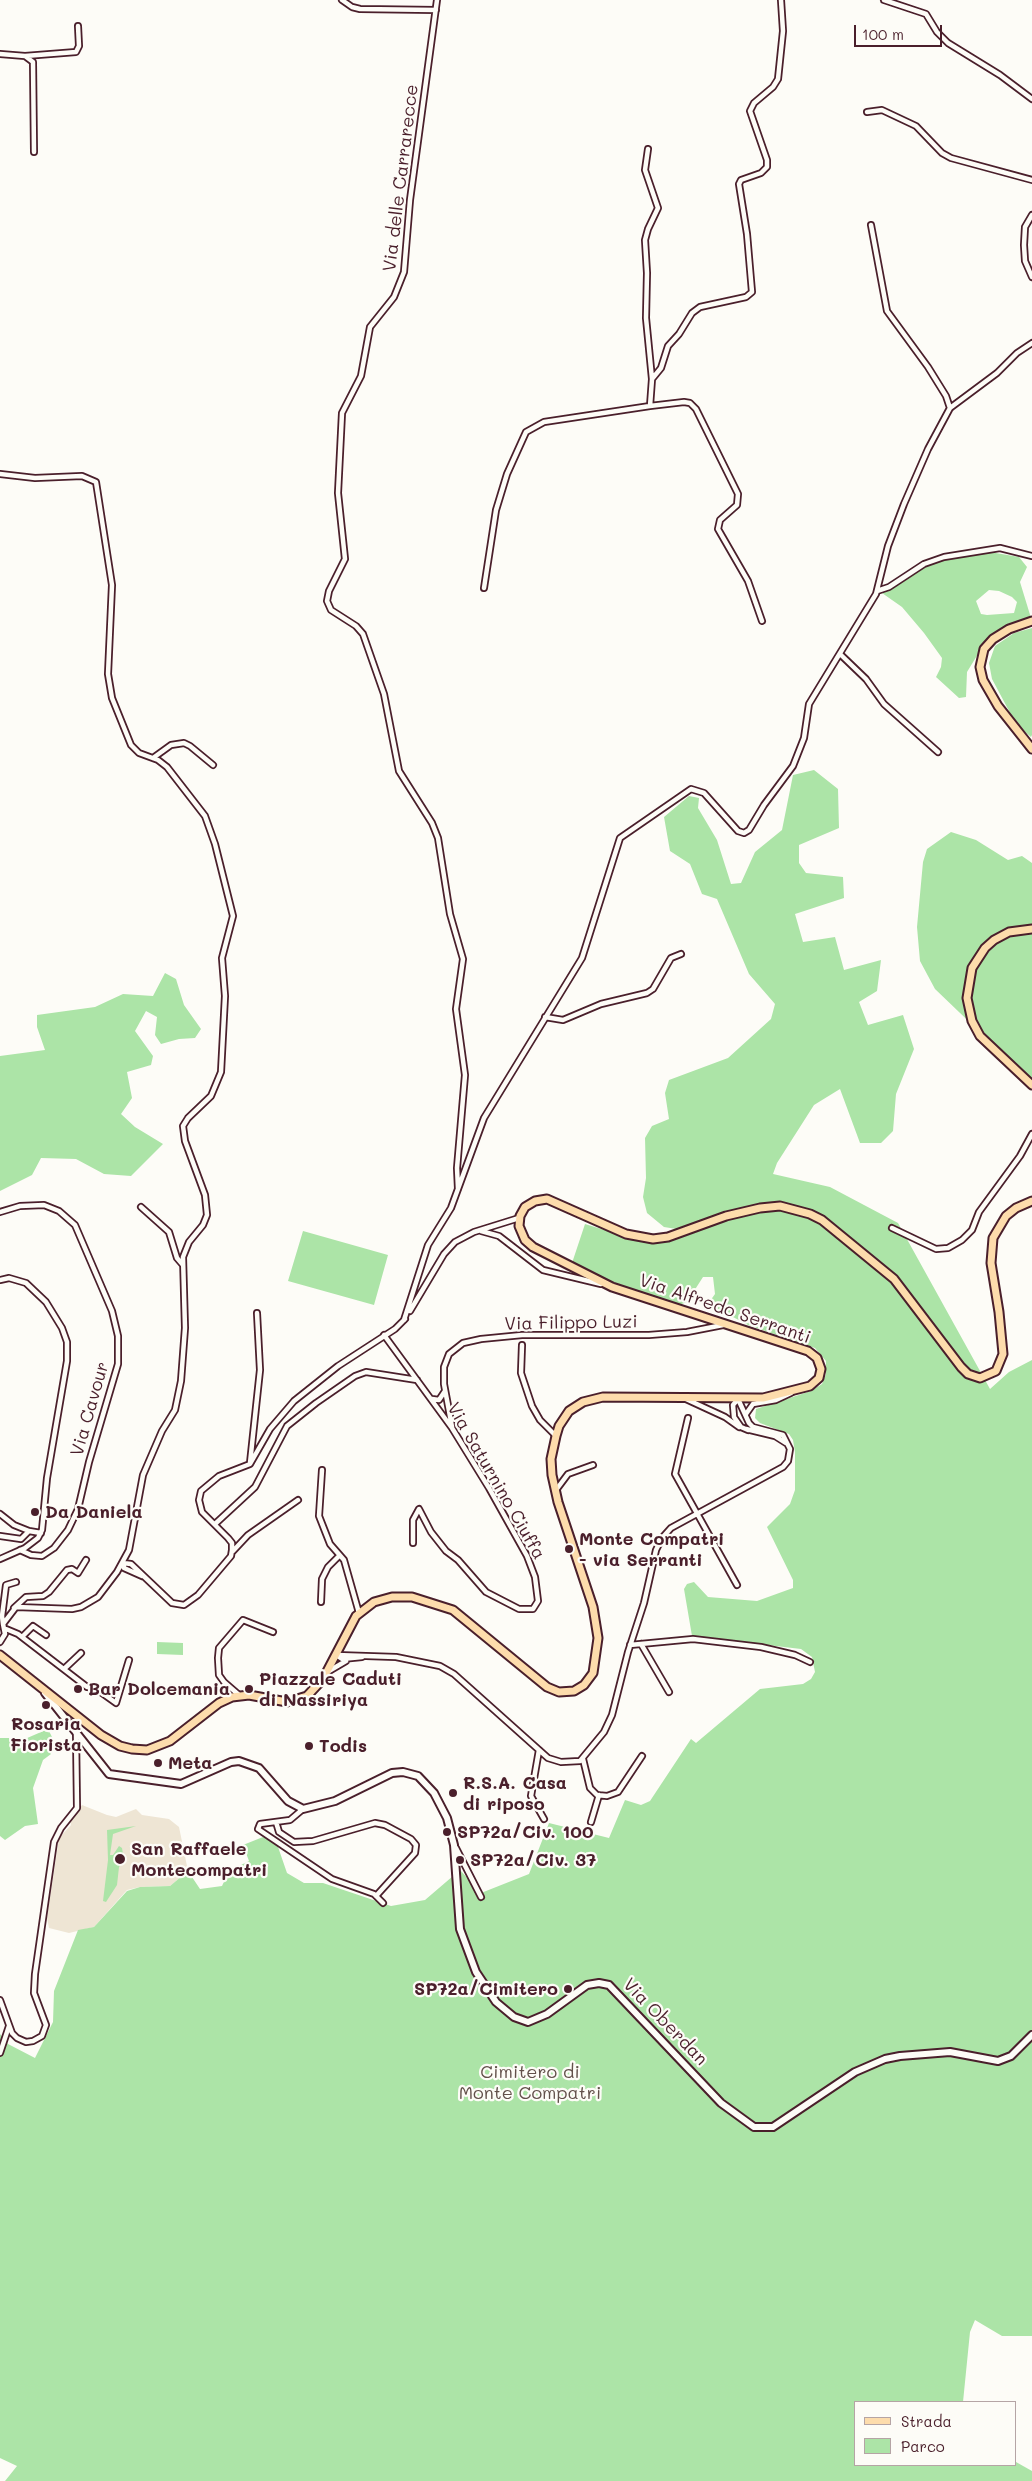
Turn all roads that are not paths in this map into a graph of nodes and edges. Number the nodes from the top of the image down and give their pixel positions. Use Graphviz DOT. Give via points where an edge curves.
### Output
graph roads {
  1 [pos="342,0"];
  2 [pos="437,0"];
  3 [pos="782,0"];
  4 [pos="884,0"];
  5 [pos="436,10"];
  6 [pos="78,26"];
  7 [pos="0,54"];
  8 [pos="25,56"];
  9 [pos="1032,98"];
  10 [pos="867,112"];
  11 [pos="648,149"];
  12 [pos="34,152"];
  13 [pos="1032,180"];
  14 [pos="1032,215"];
  15 [pos="871,225"];
  16 [pos="1032,277"];
  17 [pos="1032,343"];
  18 [pos="652,379"];
  19 [pos="650,406"];
  20 [pos="950,408"];
  21 [pos="0,474"];
  22 [pos="1032,556"];
  23 [pos="484,588"];
  24 [pos="877,591"];
  25 [pos="762,621"];
  26 [pos="1032,622"];
  27 [pos="840,654"];
  28 [pos="1031,747"];
  29 [pos="938,752"];
  30 [pos="153,758"];
  31 [pos="213,765"];
  32 [pos="1032,929"];
  33 [pos="681,954"];
  34 [pos="545,1017"];
  35 [pos="1032,1085"];
  36 [pos="1032,1134"];
  37 [pos="458,1190"];
  38 [pos="1032,1201"];
  39 [pos="141,1207"];
  40 [pos="0,1212"];
  41 [pos="519,1218"];
  42 [pos="892,1228"];
  43 [pos="477,1231"];
  44 [pos="183,1265"];
  45 [pos="0,1280"];
  46 [pos="612,1287"];
  47 [pos="257,1313"];
  48 [pos="404,1320"];
  49 [pos="734,1327"];
  50 [pos="384,1335"];
  51 [pos="522,1345"];
  52 [pos="417,1380"];
  53 [pos="445,1390"];
  54 [pos="797,1390"];
  55 [pos="431,1398"];
  56 [pos="680,1398"];
  57 [pos="738,1399"];
  58 [pos="688,1418"];
  59 [pos="746,1418"];
  60 [pos="452,1428"];
  61 [pos="748,1430"];
  62 [pos="556,1436"];
  63 [pos="790,1449"];
  64 [pos="250,1464"];
  65 [pos="593,1464"];
  66 [pos="322,1470"];
  67 [pos="555,1491"];
  68 [pos="298,1500"];
  69 [pos="697,1513"];
  70 [pos="0,1514"];
  71 [pos="215,1524"];
  72 [pos="29,1531"];
  73 [pos="41,1533"];
  74 [pos="0,1536"];
  75 [pos="413,1543"];
  76 [pos="20,1550"];
  77 [pos="129,1550"];
  78 [pos="230,1556"];
  79 [pos="339,1556"];
  80 [pos="0,1559"];
  81 [pos="86,1560"];
  82 [pos="122,1563"];
  83 [pos="135,1570"];
  84 [pos="112,1578"];
  85 [pos="16,1582"];
  86 [pos="737,1585"];
  87 [pos="321,1602"];
  88 [pos="12,1611"];
  89 [pos="359,1613"];
  90 [pos="5,1627"];
  91 [pos="273,1632"];
  92 [pos="46,1635"];
  93 [pos="22,1637"];
  94 [pos="343,1639"];
  95 [pos="0,1642"];
  96 [pos="640,1644"];
  97 [pos="630,1645"];
  98 [pos="81,1652"];
  99 [pos="0,1655"];
  100 [pos="336,1655"];
  101 [pos="354,1656"];
  102 [pos="129,1660"];
  103 [pos="810,1662"];
  104 [pos="64,1669"];
  105 [pos="326,1673"];
  106 [pos="43,1690"];
  107 [pos="669,1692"];
  108 [pos="239,1695"];
  109 [pos="76,1732"];
  110 [pos="539,1750"];
  111 [pos="642,1756"];
  112 [pos="583,1759"];
  113 [pos="599,1795"];
  114 [pos="303,1809"];
  115 [pos="544,1819"];
  116 [pos="276,1822"];
  117 [pos="591,1822"];
  118 [pos="454,1845"];
  119 [pos="376,1896"];
  120 [pos="481,1897"];
  121 [pos="383,1903"];
  122 [pos="0,2000"];
  123 [pos="9,2026"];
  124 [pos="1032,2034"];
  125 [pos="0,2053"];
  1 -- 5 [label="street" via="362,10"];
  2 -- 5 [label="street, Via delle Carrarecce"];
  3 -- 18 [label="street" via="784,26 779,77 750,111 767,167 739,184 752,292 746,297 703,306 693,312 668,346"];
  4 -- 9 [label="street" via="926,14 948,42"];
  5 -- 37 [label="street, Via delle Carrarecce" via="410,200 404,272 394,297 370,327 361,376 342,413 338,493 346,556 327,602 330,609 363,634 384,694 399,771 438,838 448,906 462,956 456,1005 465,1075"];
  6 -- 8 [label="street" via="79,46 76,52"];
  7 -- 8 [label="street"];
  8 -- 12 [label="street" via="32,62 34,74"];
  10 -- 13 [label="street" via="882,110 916,126 951,158"];
  11 -- 18 [label="street" via="645,170 658,208 645,240 646,318"];
  14 -- 16 [label="street" via="1025,227 1024,245 1025,264"];
  15 -- 20 [label="street" via="886,310 928,367"];
  17 -- 20 [label="street"];
  18 -- 19 [label="street"];
  19 -- 23 [label="street" via="542,423 526,432 507,474 496,510"];
  19 -- 25 [label="street" via="684,402 696,409 738,494 737,505 720,520 718,529 748,581"];
  20 -- 24 [label="street" via="904,504"];
  21 -- 30 [label="street" via="33,478 82,476 96,482 112,585 110,692 131,745 139,753"];
  22 -- 24 [label="street" via="1000,548 944,557 924,564 889,587"];
  24 -- 27 [label="street"];
  26 -- 28 [label="main road" via="1009,629 992,639 984,648 980,668 998,706"];
  27 -- 29 [label="street" via="884,704"];
  27 -- 34 [label="street" via="808,706 804,738 793,766 748,832 738,831 704,794 694,789 686,791 620,838 584,952"];
  30 -- 31 [label="street" via="171,745 184,743"];
  30 -- 44 [label="street" via="171,772 205,816 233,916 222,958 225,996 221,1072 211,1096 184,1125 185,1141 208,1210 206,1220 188,1244"];
  32 -- 35 [label="main road" via="1009,932 985,948 972,968 967,998 970,1015 980,1036"];
  33 -- 34 [label="street" via="670,958 649,993 601,1004 563,1020"];
  34 -- 37 [label="street" via="488,1111"];
  36 -- 42 [label="street" via="1018,1160 979,1212 972,1230 962,1240 948,1248 936,1248"];
  37 -- 48 [label="street" via="448,1216 428,1245"];
  38 -- 41 [label="main road" via="1008,1214 994,1236 990,1263 1003,1354 995,1373 980,1378 968,1374 961,1367 894,1279 810,1214 784,1207 763,1207 720,1217 668,1237 646,1239 602,1224 547,1199 529,1204"];
  39 -- 44 [label="street" via="169,1232 177,1258"];
  40 -- 76 [label="street, Via Cavour" via="38,1204 59,1211 75,1225 112,1311 118,1336 118,1364 78,1509 54,1548 42,1556"];
  41 -- 43 [label="street"];
  41 -- 46 [label="main road, Via Alfredo Serranti" via="521,1232 528,1243"];
  43 -- 46 [label="street" via="499,1236 542,1270"];
  43 -- 48 [label="street" via="461,1238 447,1251"];
  44 -- 77 [label="street" via="185,1328 178,1401 143,1475"];
  45 -- 73 [label="street" via="9,1278 26,1283 55,1315 66,1342 68,1361 47,1478"];
  46 -- 49 [label="main road, Via Alfredo Serranti"];
  47 -- 64 [label="street" via="260,1370"];
  48 -- 50 [label="street"];
  49 -- 53 [label="street, Via Filippo Luzi" via="719,1325 649,1335 522,1335 468,1341 452,1350 446,1358"];
  49 -- 54 [label="main road, Via Alfredo Serranti" via="815,1355 820,1367 819,1378 810,1386"];
  50 -- 52 [label="street, Via Saturnino Ciuffa"];
  50 -- 64 [label="street" via="294,1401 270,1429"];
  51 -- 62 [label="street" via="521,1373 532,1406"];
  52 -- 55 [label="street, Via Saturnino Ciuffa"];
  52 -- 71 [label="street" via="366,1372 355,1376 287,1426 255,1487"];
  53 -- 55 [label="street" via="439,1400"];
  53 -- 60 [label="street, Via Filippo Luzi"];
  54 -- 57 [label="main road, Via Alfredo Serranti" via="763,1398"];
  54 -- 59 [label="street" via="776,1400 753,1404"];
  55 -- 60 [label="street, Via Saturnino Ciuffa"];
  56 -- 57 [label="main road, Via Alfredo Serranti"];
  56 -- 61 [label="street"];
  56 -- 62 [label="main road, Via Alfredo Serranti" via="588,1400 570,1411"];
  57 -- 59 [label="street"];
  57 -- 61 [label="street" via="733,1405 734,1417 741,1427"];
  58 -- 69 [label="street" via="675,1472"];
  59 -- 63 [label="street" via="753,1427 783,1436"];
  60 -- 75 [label="street, Via Saturnino Ciuffa" via="528,1556 536,1578 538,1601 533,1609 519,1609 486,1592 446,1551 418,1509 412,1520"];
  61 -- 63 [label="street" via="778,1437"];
  62 -- 67 [label="main road, Via Alfredo Serranti" via="551,1464"];
  63 -- 69 [label="street" via="789,1459 783,1467"];
  64 -- 71 [label="street" via="219,1476 201,1492 200,1508"];
  65 -- 67 [label="street" via="568,1474"];
  66 -- 79 [label="street" via="319,1516 330,1544"];
  67 -- 89 [label="main road, Via Alfredo Serranti" via="597,1629 595,1669 579,1688 565,1692 547,1687 461,1615 433,1602 392,1597 374,1602"];
  68 -- 78 [label="street" via="248,1535"];
  69 -- 86 [label="street"];
  69 -- 97 [label="street" via="671,1528 659,1544"];
  70 -- 72 [label="street"];
  71 -- 78 [label="street" via="232,1543"];
  72 -- 73 [label="street"];
  72 -- 74 [label="street" via="21,1539"];
  73 -- 76 [label="street"];
  76 -- 80 [label="street"];
  77 -- 82 [label="street"];
  77 -- 83 [label="street" via="129,1559"];
  78 -- 83 [label="street" via="198,1595 184,1605 167,1600"];
  79 -- 87 [label="street" via="322,1579"];
  79 -- 89 [label="street" via="344,1560"];
  81 -- 88 [label="street" via="78,1572 67,1570 49,1592 26,1598"];
  82 -- 83 [label="street" via="124,1568"];
  82 -- 84 [label="street"];
  83 -- 84 [label="street"];
  84 -- 88 [label="street" via="98,1597 81,1607 16,1607"];
  85 -- 90 [label="street" via="6,1585 2,1616"];
  88 -- 90 [label="street"];
  89 -- 94 [label="main road, Via Alfredo Serranti"];
  90 -- 93 [label="street"];
  90 -- 95 [label="street"];
  91 -- 108 [label="street" via="244,1620 220,1648 219,1675"];
  92 -- 93 [label="street" via="33,1626"];
  93 -- 104 [label="street"];
  94 -- 100 [label="main road, Via Alfredo Serranti"];
  94 -- 101 [label="street" via="344,1648"];
  96 -- 97 [label="street"];
  96 -- 103 [label="street" via="693,1639 761,1647"];
  96 -- 107 [label="street"];
  97 -- 112 [label="street" via="612,1715 604,1732"];
  98 -- 104 [label="street"];
  99 -- 106 [label="main road"];
  100 -- 101 [label="street" via="342,1659"];
  100 -- 105 [label="main road, Via Alfredo Serranti"];
  101 -- 105 [label="street"];
  101 -- 110 [label="street" via="415,1660 448,1670"];
  102 -- 104 [label="street" via="116,1703"];
  105 -- 108 [label="main road, Via Alfredo Serranti" via="307,1696 294,1702"];
  106 -- 108 [label="main road" via="120,1746 147,1750 170,1742 219,1703"];
  106 -- 109 [label="street"];
  109 -- 114 [label="street" via="109,1774 181,1784 239,1761 259,1768 288,1801"];
  109 -- 123 [label="street" via="77,1808 60,1828 54,1842 35,1974 34,1992 46,2025 42,2036 26,2042 17,2038"];
  110 -- 112 [label="street" via="548,1758 561,1762"];
  110 -- 115 [label="street" via="531,1796"];
  111 -- 113 [label="street" via="618,1792"];
  112 -- 113 [label="street" via="590,1788"];
  113 -- 117 [label="street"];
  114 -- 116 [label="street" via="295,1817"];
  114 -- 118 [label="street, Via Oberdan" via="335,1801 392,1772 411,1773 421,1778 441,1805"];
  116 -- 119 [label="street" via="260,1824 258,1828 332,1879"];
  116 -- 119 [label="street" via="278,1832 294,1842 313,1841 376,1823 411,1839 416,1845 415,1853"];
  118 -- 120 [label="street"];
  118 -- 124 [label="street, Via Oberdan" via="458,1918 464,1942 484,1986 508,2013 522,2022 532,2021 587,1985 609,1985 721,2103 754,2127 778,2125 855,2072 886,2059 950,2052 998,2061 1011,2056"];
  119 -- 121 [label="street"];
  122 -- 123 [label="street"];
  123 -- 125 [label="street"];
}
